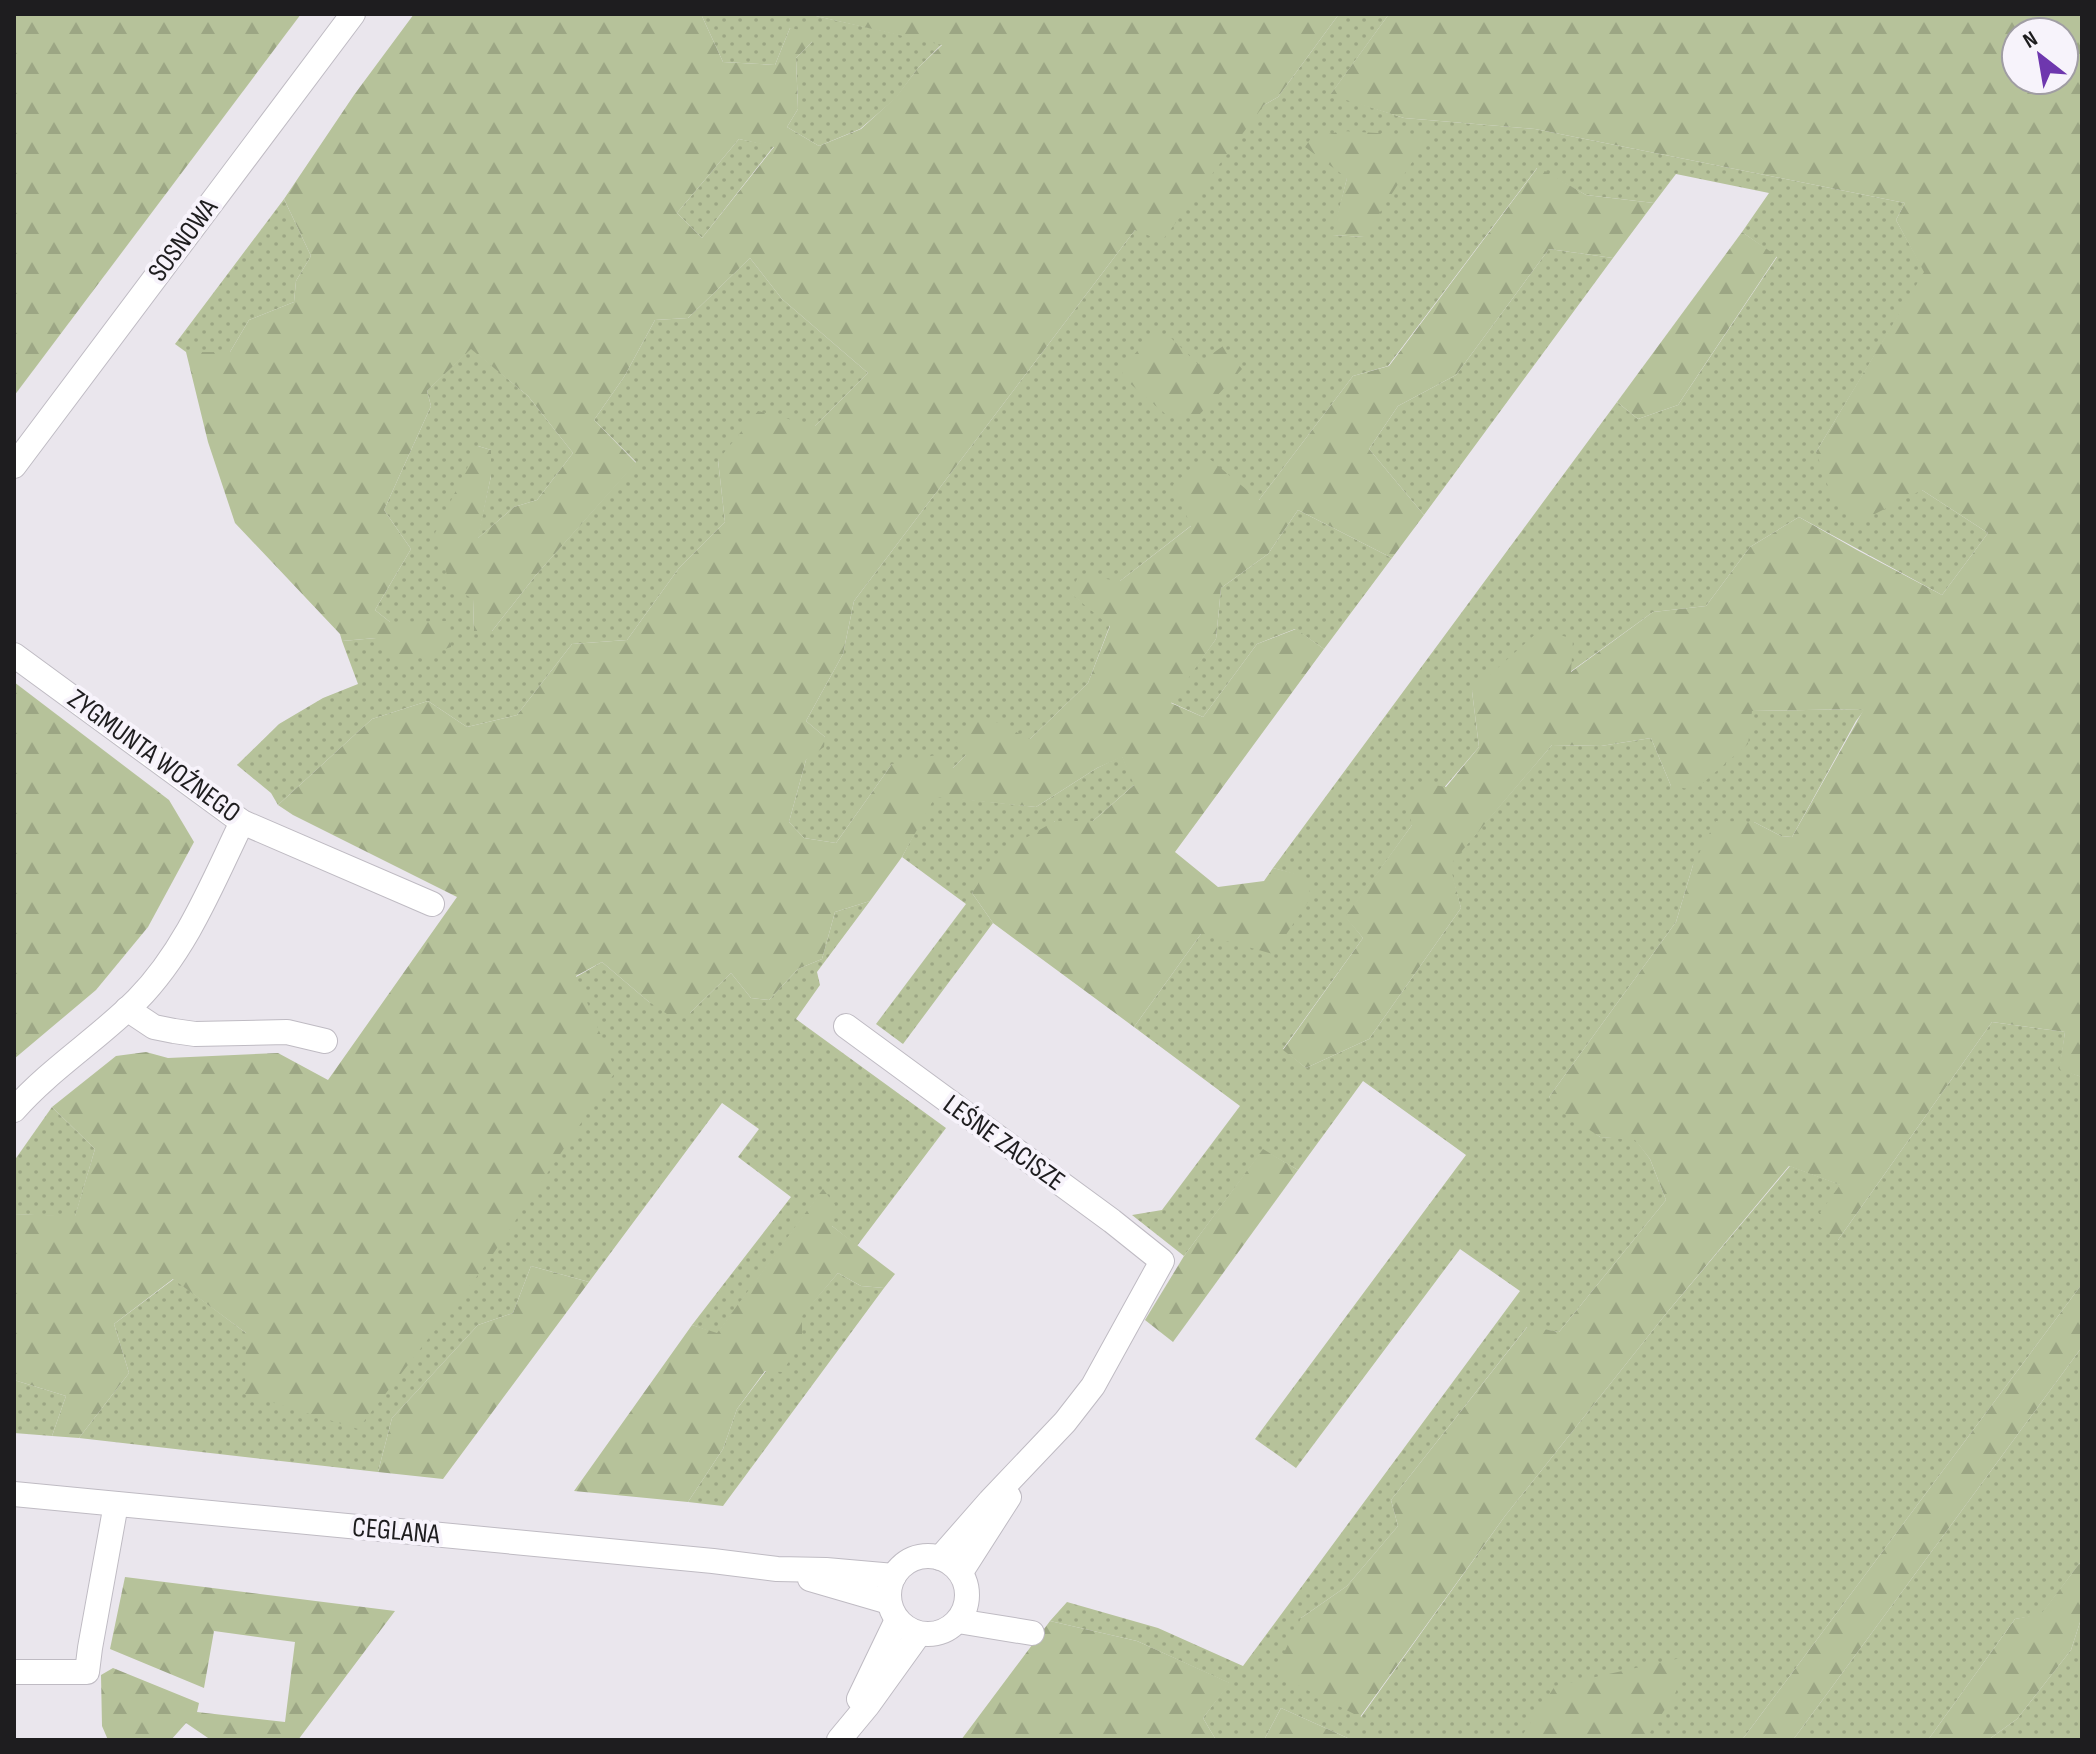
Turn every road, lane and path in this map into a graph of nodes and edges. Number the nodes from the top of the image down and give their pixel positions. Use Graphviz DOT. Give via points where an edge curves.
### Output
graph roads {
  1 [pos="353,14"];
  2 [pos="14,466"];
  3 [pos="14,655"];
  4 [pos="242,822"];
  5 [pos="432,904"];
  6 [pos="127,1009"];
  7 [pos="846,1026"];
  8 [pos="325,1041"];
  9 [pos="14,1110"];
  10 [pos="1027,1464"];
  11 [pos="14,1494"];
  12 [pos="116,1504"];
  13 [pos="940,1558"];
  14 [pos="777,1569"];
  15 [pos="961,1572"];
  16 [pos="894,1576"];
  17 [pos="968,1596"];
  18 [pos="893,1611"];
  19 [pos="958,1621"];
  20 [pos="919,1634"];
  21 [pos="14,1672"];
  22 [pos="840,1739"];
  1 -- 2 [label="street, SOSNOWA"];
  3 -- 4 [label="street, ZYGMUNTA WOŹNEGO"];
  4 -- 5 [label="street, ZYGMUNTA WOŹNEGO"];
  4 -- 6 [label="street" via="189,931"];
  6 -- 8 [label="street" via="154,1027 174,1031 287,1032"];
  6 -- 9 [label="street"];
  7 -- 10 [label="street, LEŚNE ZACISZE" via="1162,1261 1093,1386"];
  10 -- 13 [label="street"];
  10 -- 15 [label="street"];
  11 -- 12 [label="street, CEGLANA"];
  12 -- 14 [label="street, CEGLANA"];
  12 -- 21 [label="street" via="87,1672"];
  13 -- 15 [label="street"];
  13 -- 16 [label="street" via="913,1559"];
  14 -- 16 [label="street, CEGLANA"];
  14 -- 18 [label="street, CEGLANA"];
  15 -- 17 [label="street"];
  16 -- 18 [label="street" via="889,1589"];
  17 -- 19 [label="street"];
  17 -- 19 [label="street" via="1032,1633"];
  18 -- 20 [label="street" via="907,1629"];
  18 -- 22 [label="street"];
  19 -- 20 [label="street" via="947,1630"];
  20 -- 22 [label="street"];
}
